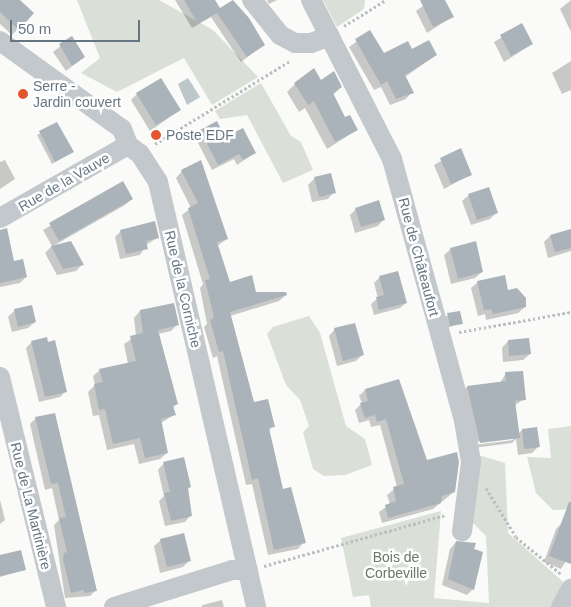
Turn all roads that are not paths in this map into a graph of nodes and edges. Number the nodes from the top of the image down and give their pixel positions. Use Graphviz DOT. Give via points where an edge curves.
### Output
graph roads {
  1 [pos="252,0"];
  2 [pos="311,0"];
  3 [pos="330,36"];
  4 [pos="0,41"];
  5 [pos="128,145"];
  6 [pos="0,218"];
  7 [pos="0,376"];
  8 [pos="462,531"];
  9 [pos="256,568"];
  10 [pos="569,584"];
  11 [pos="56,607"];
  12 [pos="114,607"];
  13 [pos="256,607"];
  14 [pos="561,607"];
  1 -- 3 [label="street" via="280,35 296,43 311,43"];
  2 -- 3 [label="street, Rue de Châteaufort"];
  3 -- 8 [label="street, Rue de Châteaufort" via="392,159 464,421 471,462"];
  4 -- 5 [label="street, Rue de la Corniche" via="122,129"];
  5 -- 6 [label="street, Rue de la Vauve"];
  5 -- 9 [label="street, Rue de la Corniche" via="140,154 158,182"];
  7 -- 11 [label="street, Rue de La Martinière"];
  9 -- 12 [label="street" via="232,570"];
  9 -- 13 [label="street, Rue de la Corniche"];
  10 -- 14 [label="street"];
}
